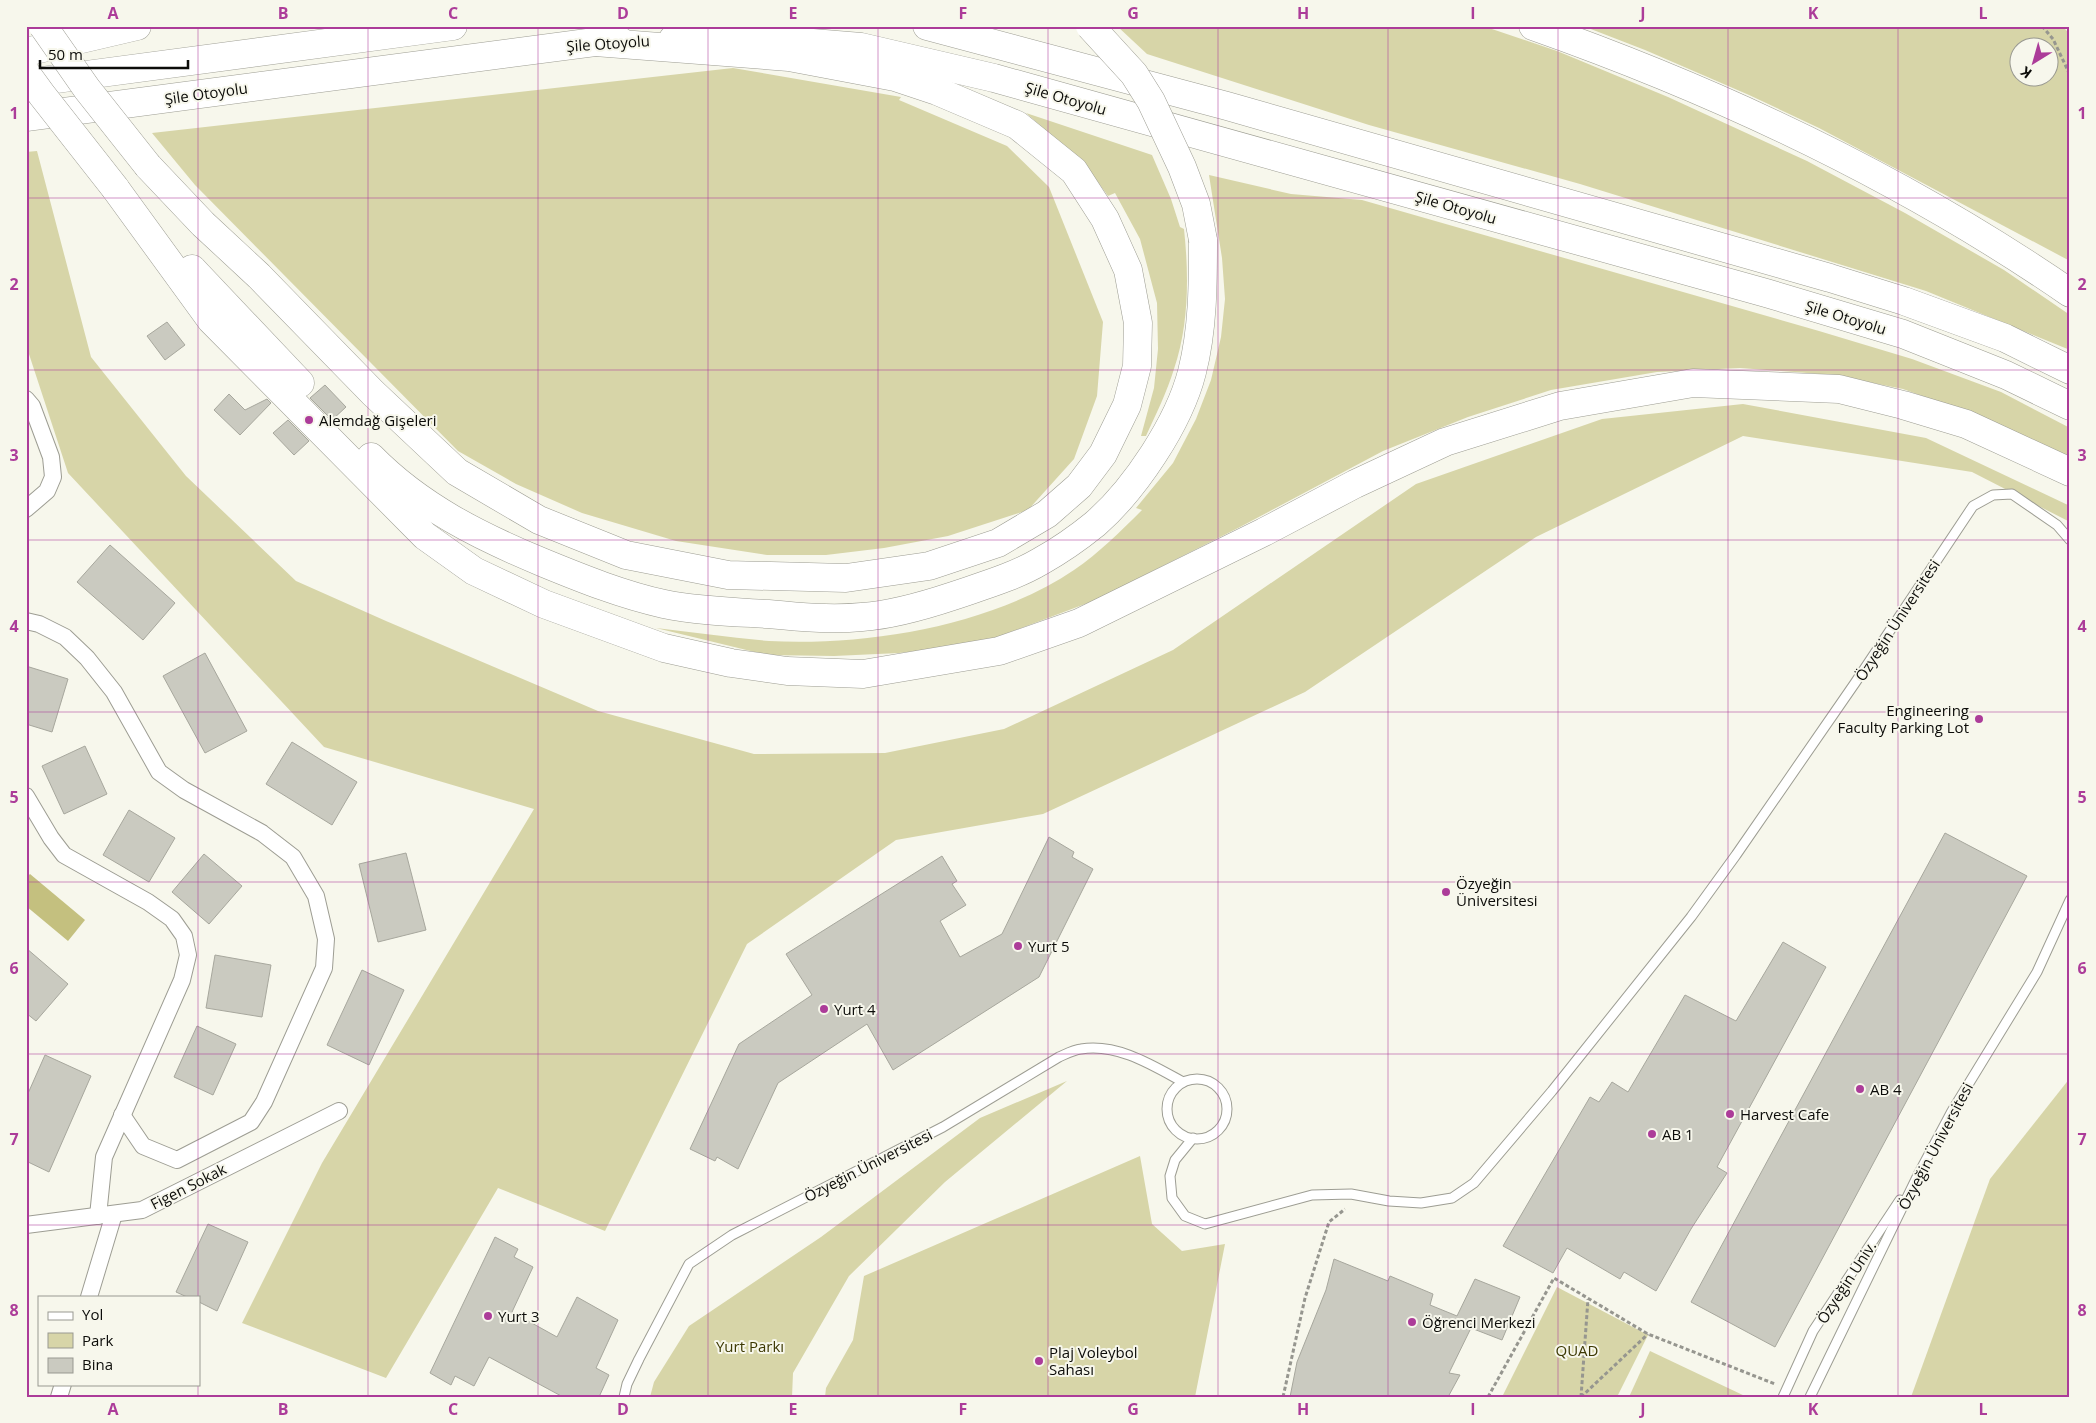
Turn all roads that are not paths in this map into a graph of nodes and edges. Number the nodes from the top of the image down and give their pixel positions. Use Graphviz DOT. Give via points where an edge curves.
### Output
graph roads {
  1 [pos="43,26"];
  2 [pos="138,26"];
  3 [pos="452,26"];
  4 [pos="927,26"];
  5 [pos="1090,26"];
  6 [pos="1533,26"];
  7 [pos="595,42"];
  8 [pos="26,52"];
  9 [pos="26,72"];
  10 [pos="26,83"];
  11 [pos="26,117"];
  12 [pos="115,188"];
  13 [pos="2070,293"];
  14 [pos="2070,370"];
  15 [pos="26,399"];
  16 [pos="2070,406"];
  17 [pos="2070,472"];
  18 [pos="26,509"];
  19 [pos="2070,540"];
  20 [pos="26,621"];
  21 [pos="26,796"];
  22 [pos="2070,900"];
  23 [pos="1183,1082"];
  24 [pos="339,1111"];
  25 [pos="122,1115"];
  26 [pos="1193,1138"];
  27 [pos="1919,1173"];
  28 [pos="106,1215"];
  29 [pos="26,1225"];
  30 [pos="89,1296"];
  31 [pos="1785,1392"];
  32 [pos="624,1397"];
  33 [pos="1810,1397"];
  1 -- 7 [label="highway, bridge" via="87,89 148,166 202,224 457,472 540,520 626,555 728,575 846,578 929,566 998,543 1047,514 1079,486 1103,454 1126,405 1137,366 1138,323 1128,270 1105,219 1074,171 1017,126 937,91 895,77 789,57"];
  2 -- 8 [label="highway"];
  3 -- 10 [label="highway"];
  4 -- 14 [label="highway" via="1236,109 1830,278 2005,338"];
  5 -- 12 [label="highway, bridge" via="1134,74 1151,101 1196,204 1203,240 1204,287 1192,373 1161,443 1125,492 1095,524 1039,562 986,585 931,603 863,617 805,617 665,604 616,591 505,547 446,517 386,472"];
  6 -- 13 [label="highway" via="1647,70 1817,146 1946,215"];
  7 -- 11 [label="highway, Şile Otoyolu"];
  7 -- 16 [label="highway, Şile Otoyolu" via="728,36 861,47 994,78 1903,334 2006,375"];
  9 -- 12 [label="highway, bridge"];
  12 -- 17 [label="highway" via="211,320 425,536 474,571 544,604 664,648 731,664 787,671 863,674 1000,651 1080,623 1445,442 1560,406 1693,383 1839,389 1966,424"];
  15 -- 18 [label="street" via="32,406 51,457 53,477 48,491"];
  19 -- 26 [label="lane, Özyeğin Üniversitesi" via="2057,525 2012,494 1993,495 1973,506 1736,855 1646,974 1474,1183 1452,1198 1421,1203 1351,1194 1312,1195 1205,1224 1185,1216 1172,1198 1170,1176 1175,1160"];
  20 -- 25 [label="street" via="65,637 87,658 114,692 159,772 184,790 262,833 292,857 316,896 326,939 324,968 252,1122 177,1160 143,1146"];
  21 -- 25 [label="street" via="64,854 148,902 172,919 184,936 188,955 182,980"];
  22 -- 27 [label="lane, Özyeğin Üniversitesi" via="2037,972 1952,1111"];
  23 -- 26 [label="lane" via="1170,1096 1168,1114 1176,1130"];
  23 -- 26 [label="lane" via="1192,1079 1210,1082 1218,1087 1227,1104 1219,1130 1202,1138"];
  23 -- 32 [label="lane, Özyeğin Üniversitesi" via="1118,1051 1079,1049 1058,1057 943,1127 732,1236 689,1264 639,1358"];
  24 -- 28 [label="street, Figen Sokak" via="142,1210"];
  25 -- 28 [label="street" via="104,1157"];
  27 -- 31 [label="lane, Özyeğin Univ." via="1813,1331"];
  27 -- 33 [label="lane, Özyeğin Üniversitesi"];
  28 -- 29 [label="street, Figen Sokak"];
  28 -- 30 [label="street"];
}
